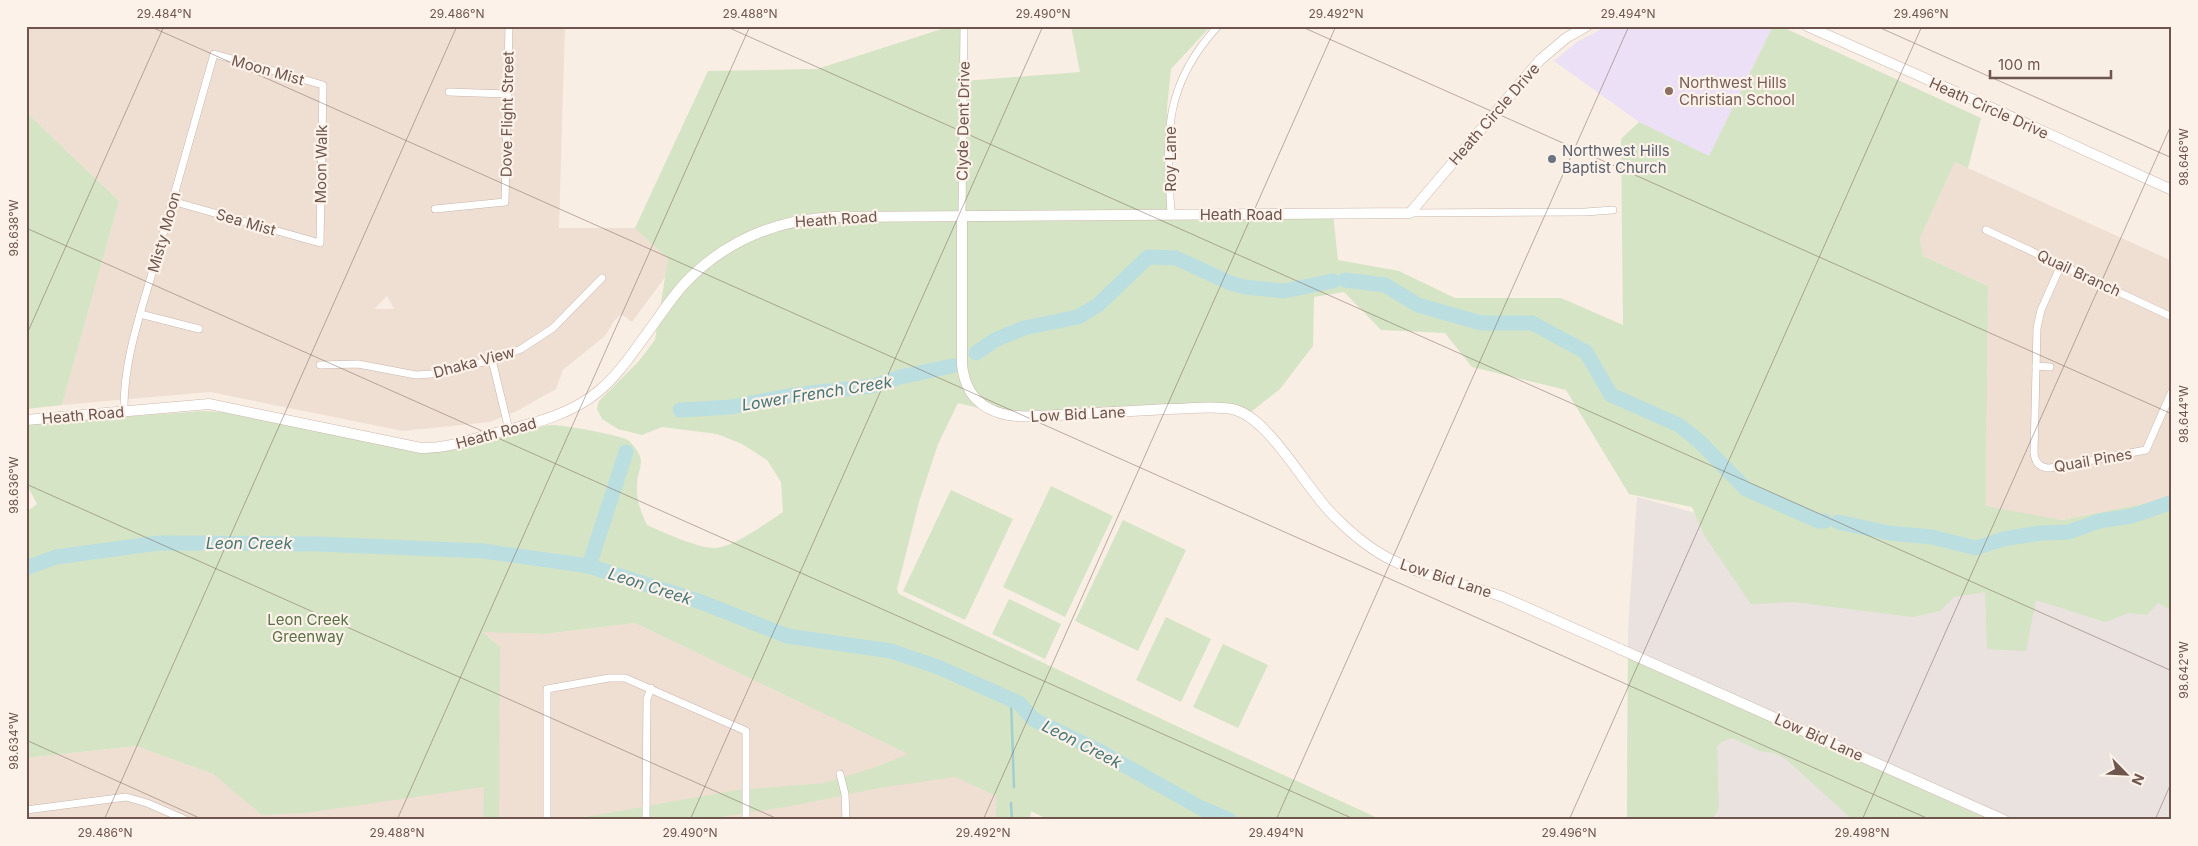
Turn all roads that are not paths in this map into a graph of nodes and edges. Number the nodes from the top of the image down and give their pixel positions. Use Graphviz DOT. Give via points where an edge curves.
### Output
graph roads {
  1 [pos="509,26"];
  2 [pos="964,26"];
  3 [pos="1218,26"];
  4 [pos="1587,26"];
  5 [pos="1807,26"];
  6 [pos="214,54"];
  7 [pos="323,85"];
  8 [pos="449,92"];
  9 [pos="507,94"];
  10 [pos="2172,190"];
  11 [pos="172,201"];
  12 [pos="435,209"];
  13 [pos="1613,210"];
  14 [pos="1410,213"];
  15 [pos="1171,214"];
  16 [pos="962,216"];
  17 [pos="1986,230"];
  18 [pos="320,243"];
  19 [pos="2061,265"];
  20 [pos="602,278"];
  21 [pos="140,314"];
  22 [pos="2172,317"];
  23 [pos="199,329"];
  24 [pos="492,360"];
  25 [pos="320,365"];
  26 [pos="2036,366"];
  27 [pos="2050,367"];
  28 [pos="2172,391"];
  29 [pos="124,412"];
  30 [pos="26,420"];
  31 [pos="509,430"];
  32 [pos="651,688"];
  33 [pos="840,774"];
  34 [pos="26,810"];
  35 [pos="186,820"];
  36 [pos="547,820"];
  37 [pos="646,820"];
  38 [pos="746,820"];
  39 [pos="846,820"];
  40 [pos="2004,820"];
  1 -- 9 [label="street, Dove Flight Street"];
  2 -- 16 [label="street, Clyde Dent Drive"];
  3 -- 15 [label="street, Roy Lane" via="1194,55 1175,96 1168,134"];
  4 -- 14 [label="street, Heath Circle Drive" via="1566,38 1540,60"];
  5 -- 10 [label="street, Heath Circle Drive"];
  6 -- 7 [label="street, Moon Mist"];
  6 -- 11 [label="street, Misty Moon"];
  7 -- 18 [label="street, Moon Walk"];
  8 -- 9 [label="street"];
  9 -- 12 [label="street, Dove Flight Street" via="505,202"];
  11 -- 18 [label="street, Sea Mist"];
  11 -- 21 [label="street, Misty Moon"];
  13 -- 14 [label="street, Heath Road"];
  14 -- 15 [label="street, Heath Road"];
  15 -- 16 [label="street, Heath Road"];
  16 -- 31 [label="street, Heath Road" via="812,218 777,225 751,235 715,256 684,285 601,390 577,406"];
  16 -- 40 [label="street, Low Bid Lane" via="962,370 970,393 989,409 1020,416 1204,408 1240,411 1254,420 1277,444 1333,516 1391,560 1438,578 1482,589 1547,616"];
  17 -- 19 [label="street, Quail Branch"];
  19 -- 22 [label="street, Quail Branch"];
  19 -- 26 [label="street" via="2038,319"];
  20 -- 24 [label="street, Dhaka View" via="553,328 521,349"];
  21 -- 23 [label="street"];
  21 -- 29 [label="street, Misty Moon" via="126,370"];
  24 -- 25 [label="street, Dhaka View" via="416,375 358,364"];
  24 -- 31 [label="street"];
  26 -- 27 [label="street"];
  26 -- 28 [label="street, Quail Pines" via="2034,458 2040,466 2050,468 2146,450"];
  29 -- 30 [label="street, Heath Road"];
  29 -- 31 [label="street, Heath Road" via="209,404 421,448 446,446"];
  32 -- 36 [label="street" via="614,677 547,689"];
  32 -- 37 [label="street" via="648,700"];
  32 -- 38 [label="street" via="746,731"];
  33 -- 39 [label="street"];
  34 -- 35 [label="street" via="126,797"];
}
